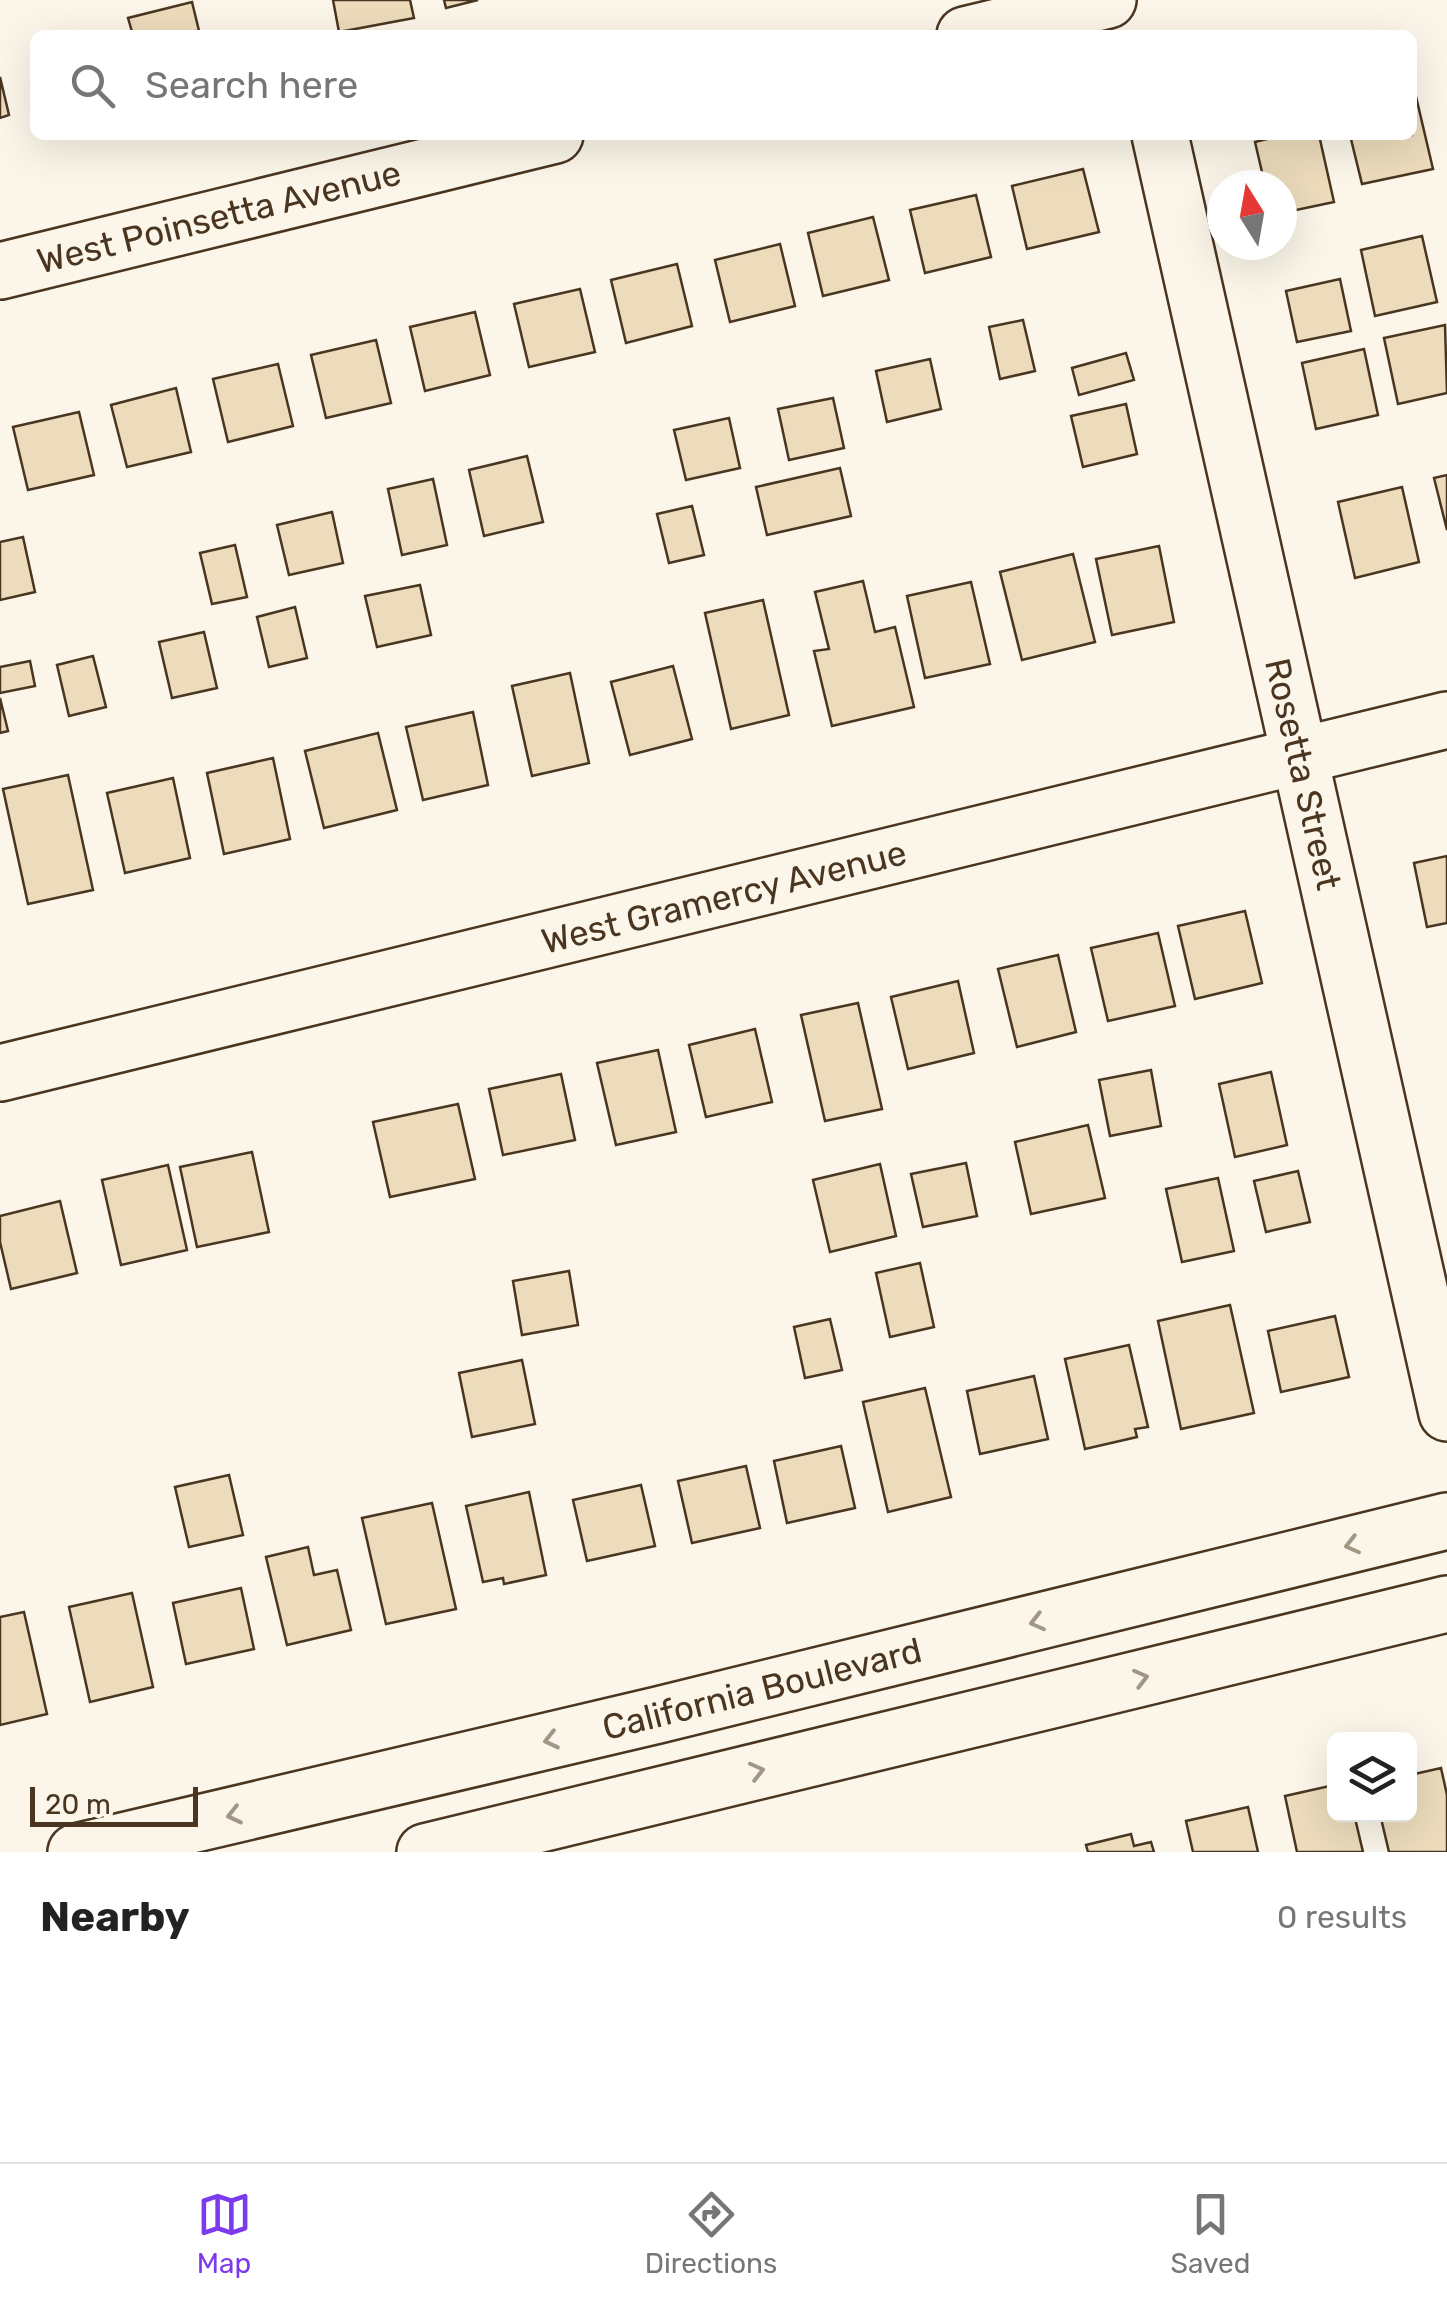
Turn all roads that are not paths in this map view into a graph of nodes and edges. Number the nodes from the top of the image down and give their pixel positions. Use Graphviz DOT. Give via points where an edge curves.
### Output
graph roads {
  1 [pos="1108,0"];
  2 [pos="1130,0"];
  3 [pos="985,30"];
  4 [pos="1136,30"];
  5 [pos="534,140"];
  6 [pos="1161,140"];
  7 [pos="0,270"];
  8 [pos="1447,720"];
  9 [pos="1299,756"];
  10 [pos="0,1073"];
  11 [pos="1447,1412"];
  12 [pos="1447,1522"];
  13 [pos="1447,1604"];
  14 [pos="658,1715"];
  15 [pos="677,1790"];
  16 [pos="76,1852"];
  17 [pos="425,1852"];
  1 -- 3 [label="street"];
  2 -- 4 [label="street"];
  5 -- 7 [label="street, West Poinsetta Avenue"];
  6 -- 9 [label="street, Rosetta Street"];
  8 -- 9 [label="street, West Gramercy Avenue"];
  9 -- 10 [label="street, West Gramercy Avenue"];
  9 -- 11 [label="street, Rosetta Street"];
  12 -- 14 [label="street, California Boulevard, one-way"];
  15 -- 13 [label="street, one-way"];
  14 -- 15 [label="street"];
  14 -- 16 [label="street, California Boulevard, one-way"];
  15 -- 17 [label="street"];
}
